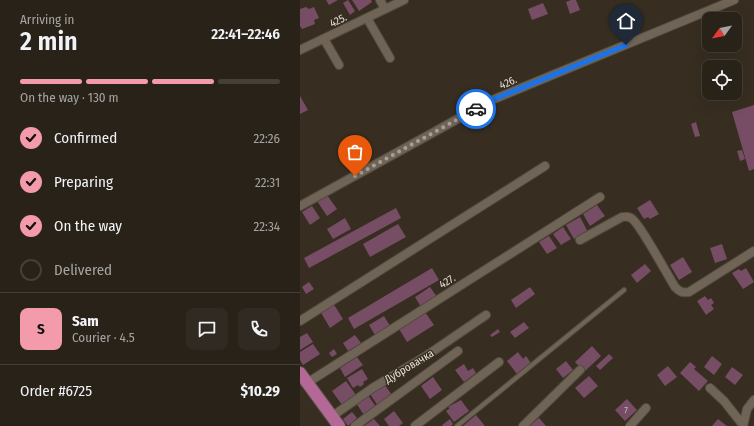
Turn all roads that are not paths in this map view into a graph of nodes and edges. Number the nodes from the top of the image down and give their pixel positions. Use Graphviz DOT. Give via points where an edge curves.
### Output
graph roads {
  1 [pos="380,0"];
  2 [pos="404,0"];
  3 [pos="734,0"];
  4 [pos="385,9"];
  5 [pos="367,18"];
  6 [pos="324,39"];
  7 [pos="300,50"];
  8 [pos="390,58"];
  9 [pos="338,65"];
  10 [pos="545,166"];
  11 [pos="600,197"];
  12 [pos="300,206"];
  13 [pos="580,240"];
  14 [pos="754,251"];
  15 [pos="624,290"];
  16 [pos="486,315"];
  17 [pos="300,321"];
  18 [pos="458,352"];
  19 [pos="499,362"];
  20 [pos="580,370"];
  21 [pos="303,378"];
  22 [pos="710,388"];
  23 [pos="754,400"];
  24 [pos="646,408"];
  25 [pos="335,422"];
  26 [pos="743,425"];
  27 [pos="355,426"];
  28 [pos="415,426"];
  29 [pos="456,426"];
  30 [pos="524,426"];
  31 [pos="630,426"];
  1 -- 4 [label="street"];
  2 -- 4 [label="street, 425."];
  3 -- 12 [label="street, 426." via="492,100"];
  4 -- 5 [label="street, 425."];
  5 -- 6 [label="street, 425."];
  5 -- 8 [label="street"];
  6 -- 7 [label="street, 425."];
  6 -- 9 [label="street"];
  10 -- 17 [label="street"];
  11 -- 21 [label="street, 427."];
  13 -- 14 [label="street" via="622,217 632,218 675,287 683,293 689,292"];
  15 -- 29 [label="lane"];
  16 -- 25 [label="street, Дубровачка" via="426,356 374,387"];
  18 -- 27 [label="street, Дубровачка"];
  19 -- 28 [label="street"];
  20 -- 30 [label="street"];
  21 -- 25 [label="main road, Дубровачка"];
  22 -- 26 [label="street"];
  23 -- 26 [label="street" via="747,409"];
  24 -- 31 [label="street"];
}
